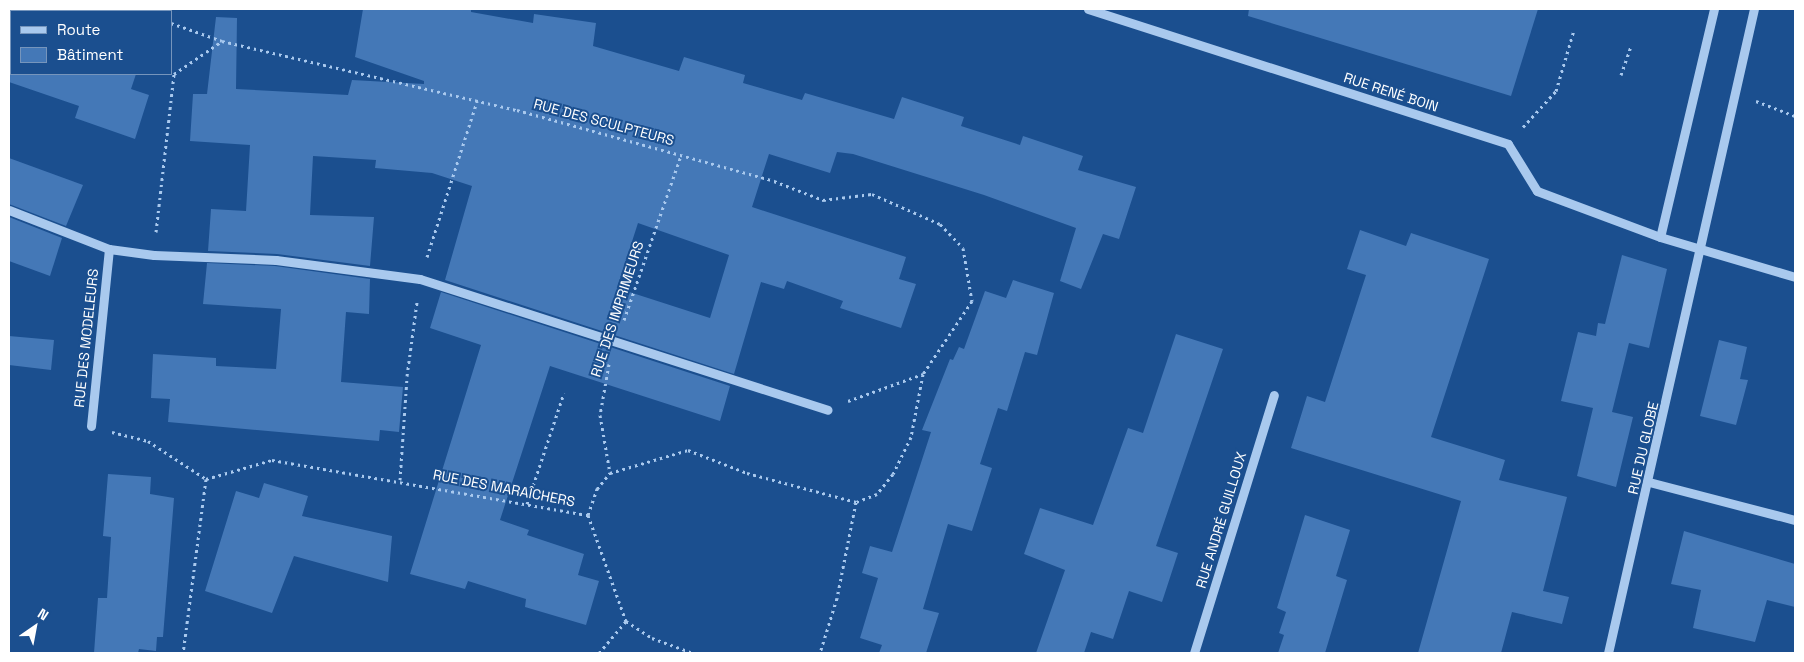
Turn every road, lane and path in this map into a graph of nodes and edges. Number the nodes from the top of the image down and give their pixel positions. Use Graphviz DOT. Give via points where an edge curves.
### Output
graph roads {
  1 [pos="1088,9"];
  2 [pos="1714,9"];
  3 [pos="1754,9"];
  4 [pos="172,23"];
  5 [pos="1574,30"];
  6 [pos="222,41"];
  7 [pos="1631,46"];
  8 [pos="172,71"];
  9 [pos="174,74"];
  10 [pos="1621,75"];
  11 [pos="1735,93"];
  12 [pos="1795,116"];
  13 [pos="1508,144"];
  14 [pos="681,155"];
  15 [pos="9,210"];
  16 [pos="1660,237"];
  17 [pos="109,248"];
  18 [pos="1702,249"];
  19 [pos="154,255"];
  20 [pos="1795,277"];
  21 [pos="616,340"];
  22 [pos="923,374"];
  23 [pos="564,393"];
  24 [pos="1274,395"];
  25 [pos="827,410"];
  26 [pos="91,426"];
  27 [pos="610,473"];
  28 [pos="206,479"];
  29 [pos="1649,482"];
  30 [pos="856,502"];
  31 [pos="527,504"];
  32 [pos="588,515"];
  33 [pos="1795,520"];
  34 [pos="626,621"];
  35 [pos="183,653"];
  36 [pos="599,653"];
  37 [pos="693,653"];
  38 [pos="820,653"];
  39 [pos="1194,653"];
  40 [pos="1608,653"];
  1 -- 13 [label="street, RUE RENÉ BOIN"];
  2 -- 16 [label="street"];
  3 -- 11 [label="street, RUE DU GLOBE"];
  4 -- 6 [label="path, RUE DES SCULPTEURS"];
  5 -- 13 [label="path" via="1556,91"];
  6 -- 9 [label="path"];
  6 -- 14 [label="path, RUE DES SCULPTEURS" via="517,110"];
  7 -- 10 [label="path"];
  8 -- 9 [label="path"];
  9 -- 19 [label="path"];
  11 -- 12 [label="path"];
  11 -- 18 [label="street, RUE DU GLOBE"];
  13 -- 16 [label="street" via="1537,191"];
  14 -- 21 [label="path, RUE DES IMPRIMEURS"];
  14 -- 22 [label="path, RUE DES SCULPTEURS" via="774,181 823,200 872,194 940,224 963,248 972,301"];
  15 -- 17 [label="street"];
  16 -- 18 [label="street"];
  17 -- 19 [label="street"];
  17 -- 26 [label="street, RUE DES MODELEURS"];
  18 -- 20 [label="street"];
  18 -- 29 [label="street, RUE DU GLOBE"];
  19 -- 21 [label="street" via="276,260 420,279"];
  21 -- 25 [label="street"];
  21 -- 27 [label="path, RUE DES IMPRIMEURS" via="604,380 600,415"];
  22 -- 25 [label="path"];
  22 -- 30 [label="path" via="911,437 893,474 876,494"];
  23 -- 31 [label="path"];
  24 -- 39 [label="street, RUE ANDRÉ GUILLOUX"];
  26 -- 28 [label="path, RUE DES MODELEURS" via="148,441"];
  27 -- 30 [label="path" via="688,450 747,473"];
  27 -- 32 [label="path, RUE DES MARAÎCHERS" via="598,489"];
  28 -- 31 [label="path, RUE DES MARAÎCHERS" via="272,460"];
  28 -- 35 [label="path"];
  29 -- 33 [label="street"];
  29 -- 40 [label="street, RUE DU GLOBE"];
  30 -- 38 [label="path" via="837,598"];
  31 -- 32 [label="path, RUE DES MARAÎCHERS"];
  32 -- 34 [label="path"];
  34 -- 36 [label="path"];
  34 -- 37 [label="path" via="652,638"];
}
